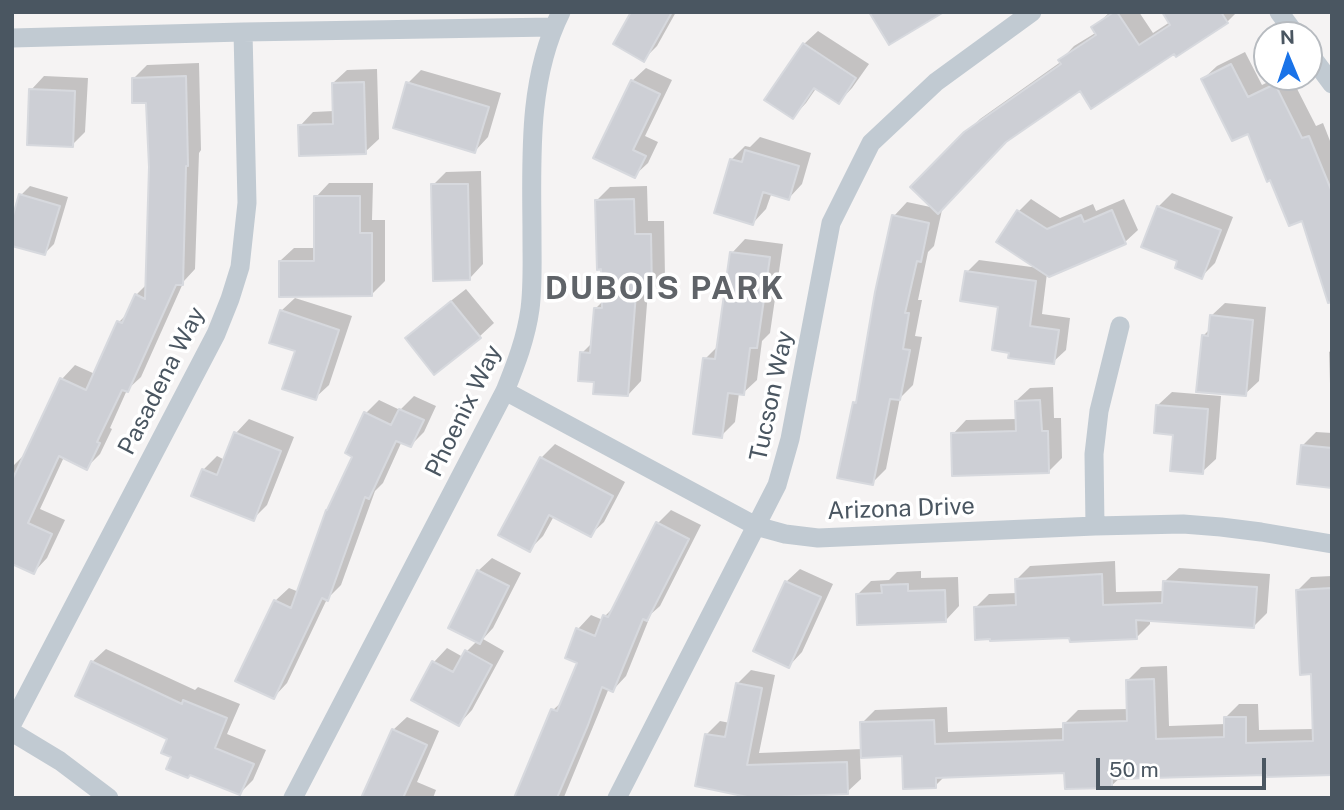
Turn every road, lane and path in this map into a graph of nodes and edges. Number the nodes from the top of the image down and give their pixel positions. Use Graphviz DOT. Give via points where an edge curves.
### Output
graph roads {
  1 [pos="1032,12"];
  2 [pos="557,20"];
  3 [pos="243,32"];
  4 [pos="12,38"];
  5 [pos="1120,326"];
  6 [pos="505,391"];
  7 [pos="756,526"];
  8 [pos="1095,526"];
  9 [pos="1332,544"];
  10 [pos="12,724"];
  11 [pos="12,732"];
  12 [pos="109,798"];
  13 [pos="293,798"];
  14 [pos="617,798"];
  1 -- 7 [label="street, Tucson Way" via="936,82 870,143 831,223 790,439 777,485"];
  2 -- 3 [label="street"];
  2 -- 6 [label="street, Phoenix Way" via="541,66 535,112 530,308 523,344"];
  3 -- 4 [label="street"];
  3 -- 10 [label="street, Pasadena Way" via="247,203 240,267 230,299 216,334"];
  5 -- 8 [label="street" via="1099,411 1094,454"];
  6 -- 7 [label="street, Arizona Drive"];
  6 -- 13 [label="street, Phoenix Way"];
  7 -- 8 [label="street, Arizona Drive" via="818,538"];
  7 -- 14 [label="street, Tucson Way"];
  8 -- 9 [label="street, Arizona Drive" via="1183,524"];
  11 -- 12 [label="street"];
}
